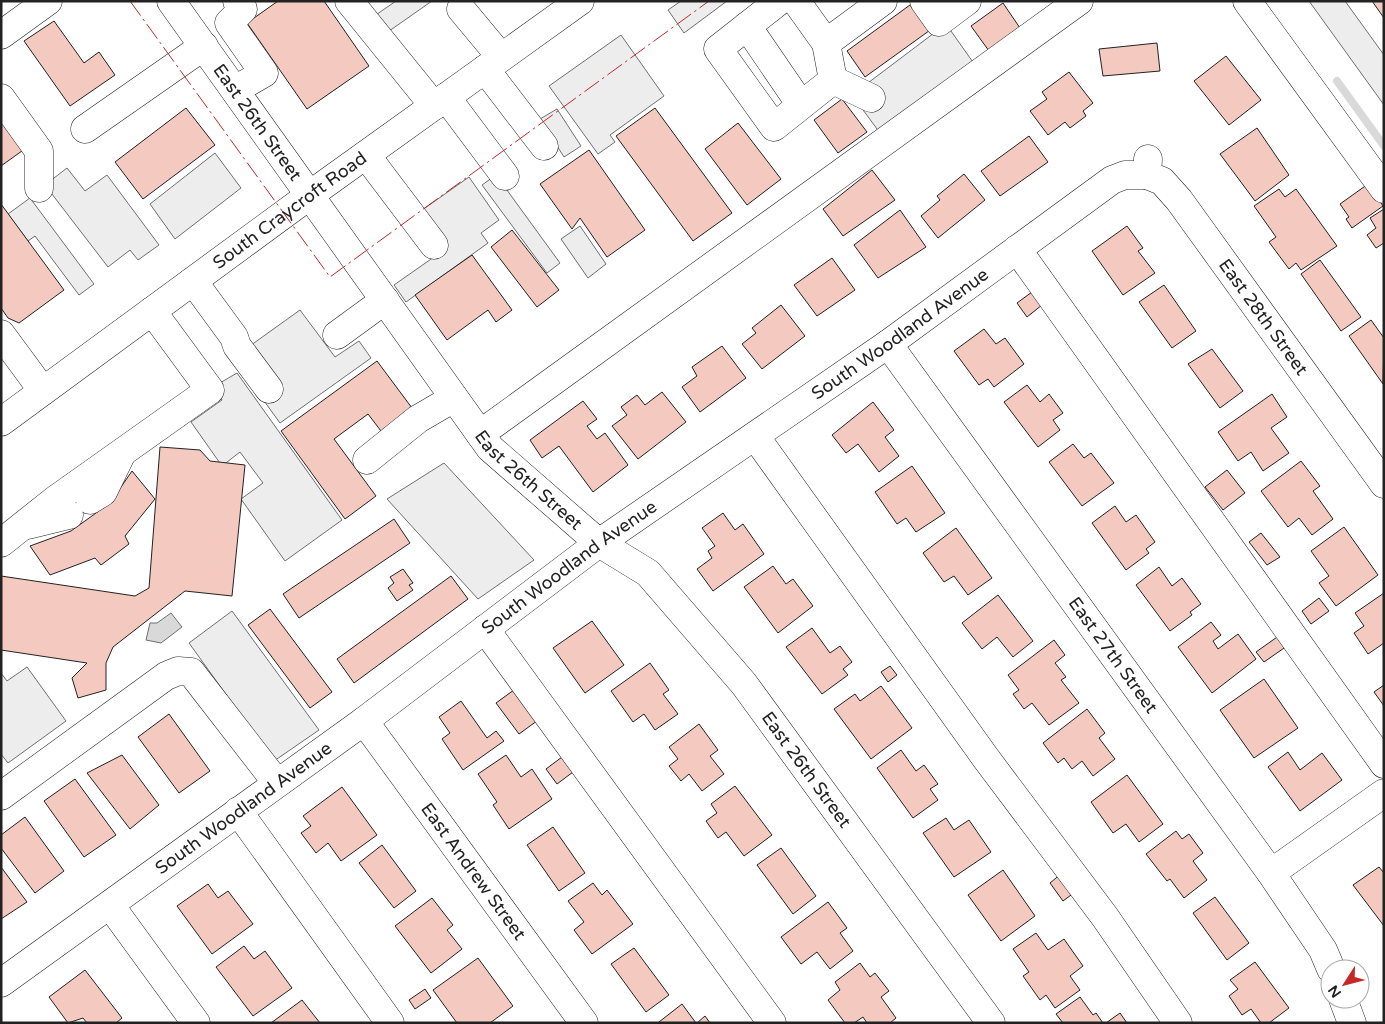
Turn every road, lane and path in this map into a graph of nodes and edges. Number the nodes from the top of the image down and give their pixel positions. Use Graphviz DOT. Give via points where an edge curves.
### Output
graph roads {
  1 [pos="48,1"];
  2 [pos="172,1"];
  3 [pos="237,1"];
  4 [pos="348,1"];
  5 [pos="580,1"];
  6 [pos="779,1"];
  7 [pos="796,1"];
  8 [pos="883,1"];
  9 [pos="1079,1"];
  10 [pos="1247,1"];
  11 [pos="965,2"];
  12 [pos="461,9"];
  13 [pos="938,20"];
  14 [pos="747,26"];
  15 [pos="1,35"];
  16 [pos="826,43"];
  17 [pos="204,46"];
  18 [pos="493,63"];
  19 [pos="833,80"];
  20 [pos="236,90"];
  21 [pos="1,98"];
  22 [pos="871,98"];
  23 [pos="440,101"];
  24 [pos="801,105"];
  25 [pos="85,129"];
  26 [pos="544,146"];
  27 [pos="366,155"];
  28 [pos="1148,166"];
  29 [pos="505,176"];
  30 [pos="39,188"];
  31 [pos="1384,189"];
  32 [pos="311,194"];
  33 [pos="434,245"];
  34 [pos="1017,249"];
  35 [pos="193,281"];
  36 [pos="385,300"];
  37 [pos="152,311"];
  38 [pos="1,334"];
  39 [pos="337,336"];
  40 [pos="888,344"];
  41 [pos="270,389"];
  42 [pos="44,391"];
  43 [pos="454,398"];
  44 [pos="1,422"];
  45 [pos="480,434"];
  46 [pos="755,436"];
  47 [pos="122,452"];
  48 [pos="367,460"];
  49 [pos="1384,484"];
  50 [pos="11,535"];
  51 [pos="599,543"];
  52 [pos="486,629"];
  53 [pos="364,720"];
  54 [pos="1384,764"];
  55 [pos="277,783"];
  56 [pos="1384,793"];
  57 [pos="1,796"];
  58 [pos="238,811"];
  59 [pos="1271,873"];
  60 [pos="110,904"];
  61 [pos="1327,959"];
  62 [pos="1,983"];
  63 [pos="1347,1009"];
  64 [pos="196,1023"];
  65 [pos="390,1023"];
  66 [pos="584,1023"];
  67 [pos="772,1023"];
  68 [pos="991,1023"];
  69 [pos="1178,1023"];
  70 [pos="1352,1023"];
  1 -- 15 [label="street"];
  2 -- 17 [label="street, East 26th Street"];
  3 -- 20 [label="street" via="243,9 229,23 264,73"];
  4 -- 23 [label="street"];
  5 -- 18 [label="street, South Craycroft Road"];
  6 -- 14 [label="street"];
  7 -- 16 [label="street"];
  8 -- 16 [label="street"];
  9 -- 45 [label="street"];
  10 -- 31 [label="street"];
  11 -- 13 [label="street"];
  12 -- 18 [label="street"];
  14 -- 24 [label="street"];
  14 -- 24 [label="street" via="718,49 774,127"];
  16 -- 19 [label="street"];
  17 -- 20 [label="street, East 26th Street"];
  17 -- 25 [label="street"];
  18 -- 23 [label="street, South Craycroft Road"];
  18 -- 26 [label="street"];
  19 -- 22 [label="street"];
  19 -- 24 [label="street"];
  20 -- 32 [label="street, East 26th Street"];
  21 -- 30 [label="street" via="39,151"];
  23 -- 27 [label="street, South Craycroft Road"];
  23 -- 29 [label="street"];
  27 -- 32 [label="street, South Craycroft Road"];
  27 -- 33 [label="street"];
  28 -- 34 [label="street, South Woodland Avenue" via="1112,180"];
  28 -- 49 [label="street, East 28th Street" via="1179,200"];
  32 -- 35 [label="street, South Craycroft Road"];
  32 -- 36 [label="street, East 26th Street"];
  34 -- 40 [label="street, South Woodland Avenue"];
  34 -- 54 [label="street"];
  35 -- 37 [label="street, South Craycroft Road"];
  35 -- 41 [label="street"];
  36 -- 39 [label="street"];
  36 -- 43 [label="street, East 26th Street"];
  37 -- 42 [label="street, South Craycroft Road"];
  37 -- 47 [label="street" via="210,390"];
  38 -- 42 [label="street"];
  40 -- 46 [label="street, South Woodland Avenue"];
  40 -- 59 [label="street, East 27th Street"];
  42 -- 44 [label="street, South Craycroft Road"];
  43 -- 45 [label="street, East 26th Street"];
  43 -- 48 [label="street" via="418,420"];
  45 -- 51 [label="street, East 26th Street" via="490,448"];
  46 -- 51 [label="street, South Woodland Avenue"];
  46 -- 69 [label="street" via="1105,917"];
  47 -- 50 [label="street"];
  47 -- 50 [label="street" via="103,492 80,508"];
  51 -- 52 [label="street, South Woodland Avenue"];
  51 -- 68 [label="street, East 26th Street" via="648,573 744,684"];
  52 -- 53 [label="street, South Woodland Avenue"];
  52 -- 67 [label="street"];
  53 -- 55 [label="street, South Woodland Avenue"];
  53 -- 66 [label="street, East Andrew Street"];
  55 -- 57 [label="street" via="191,672 178,671 166,676"];
  55 -- 58 [label="street, South Woodland Avenue"];
  56 -- 59 [label="street"];
  58 -- 60 [label="street, South Woodland Avenue"];
  58 -- 65 [label="street"];
  59 -- 61 [label="street, East 27th Street"];
  60 -- 62 [label="street, South Woodland Avenue"];
  60 -- 64 [label="street"];
  63 -- 70 [label="street"];
}
